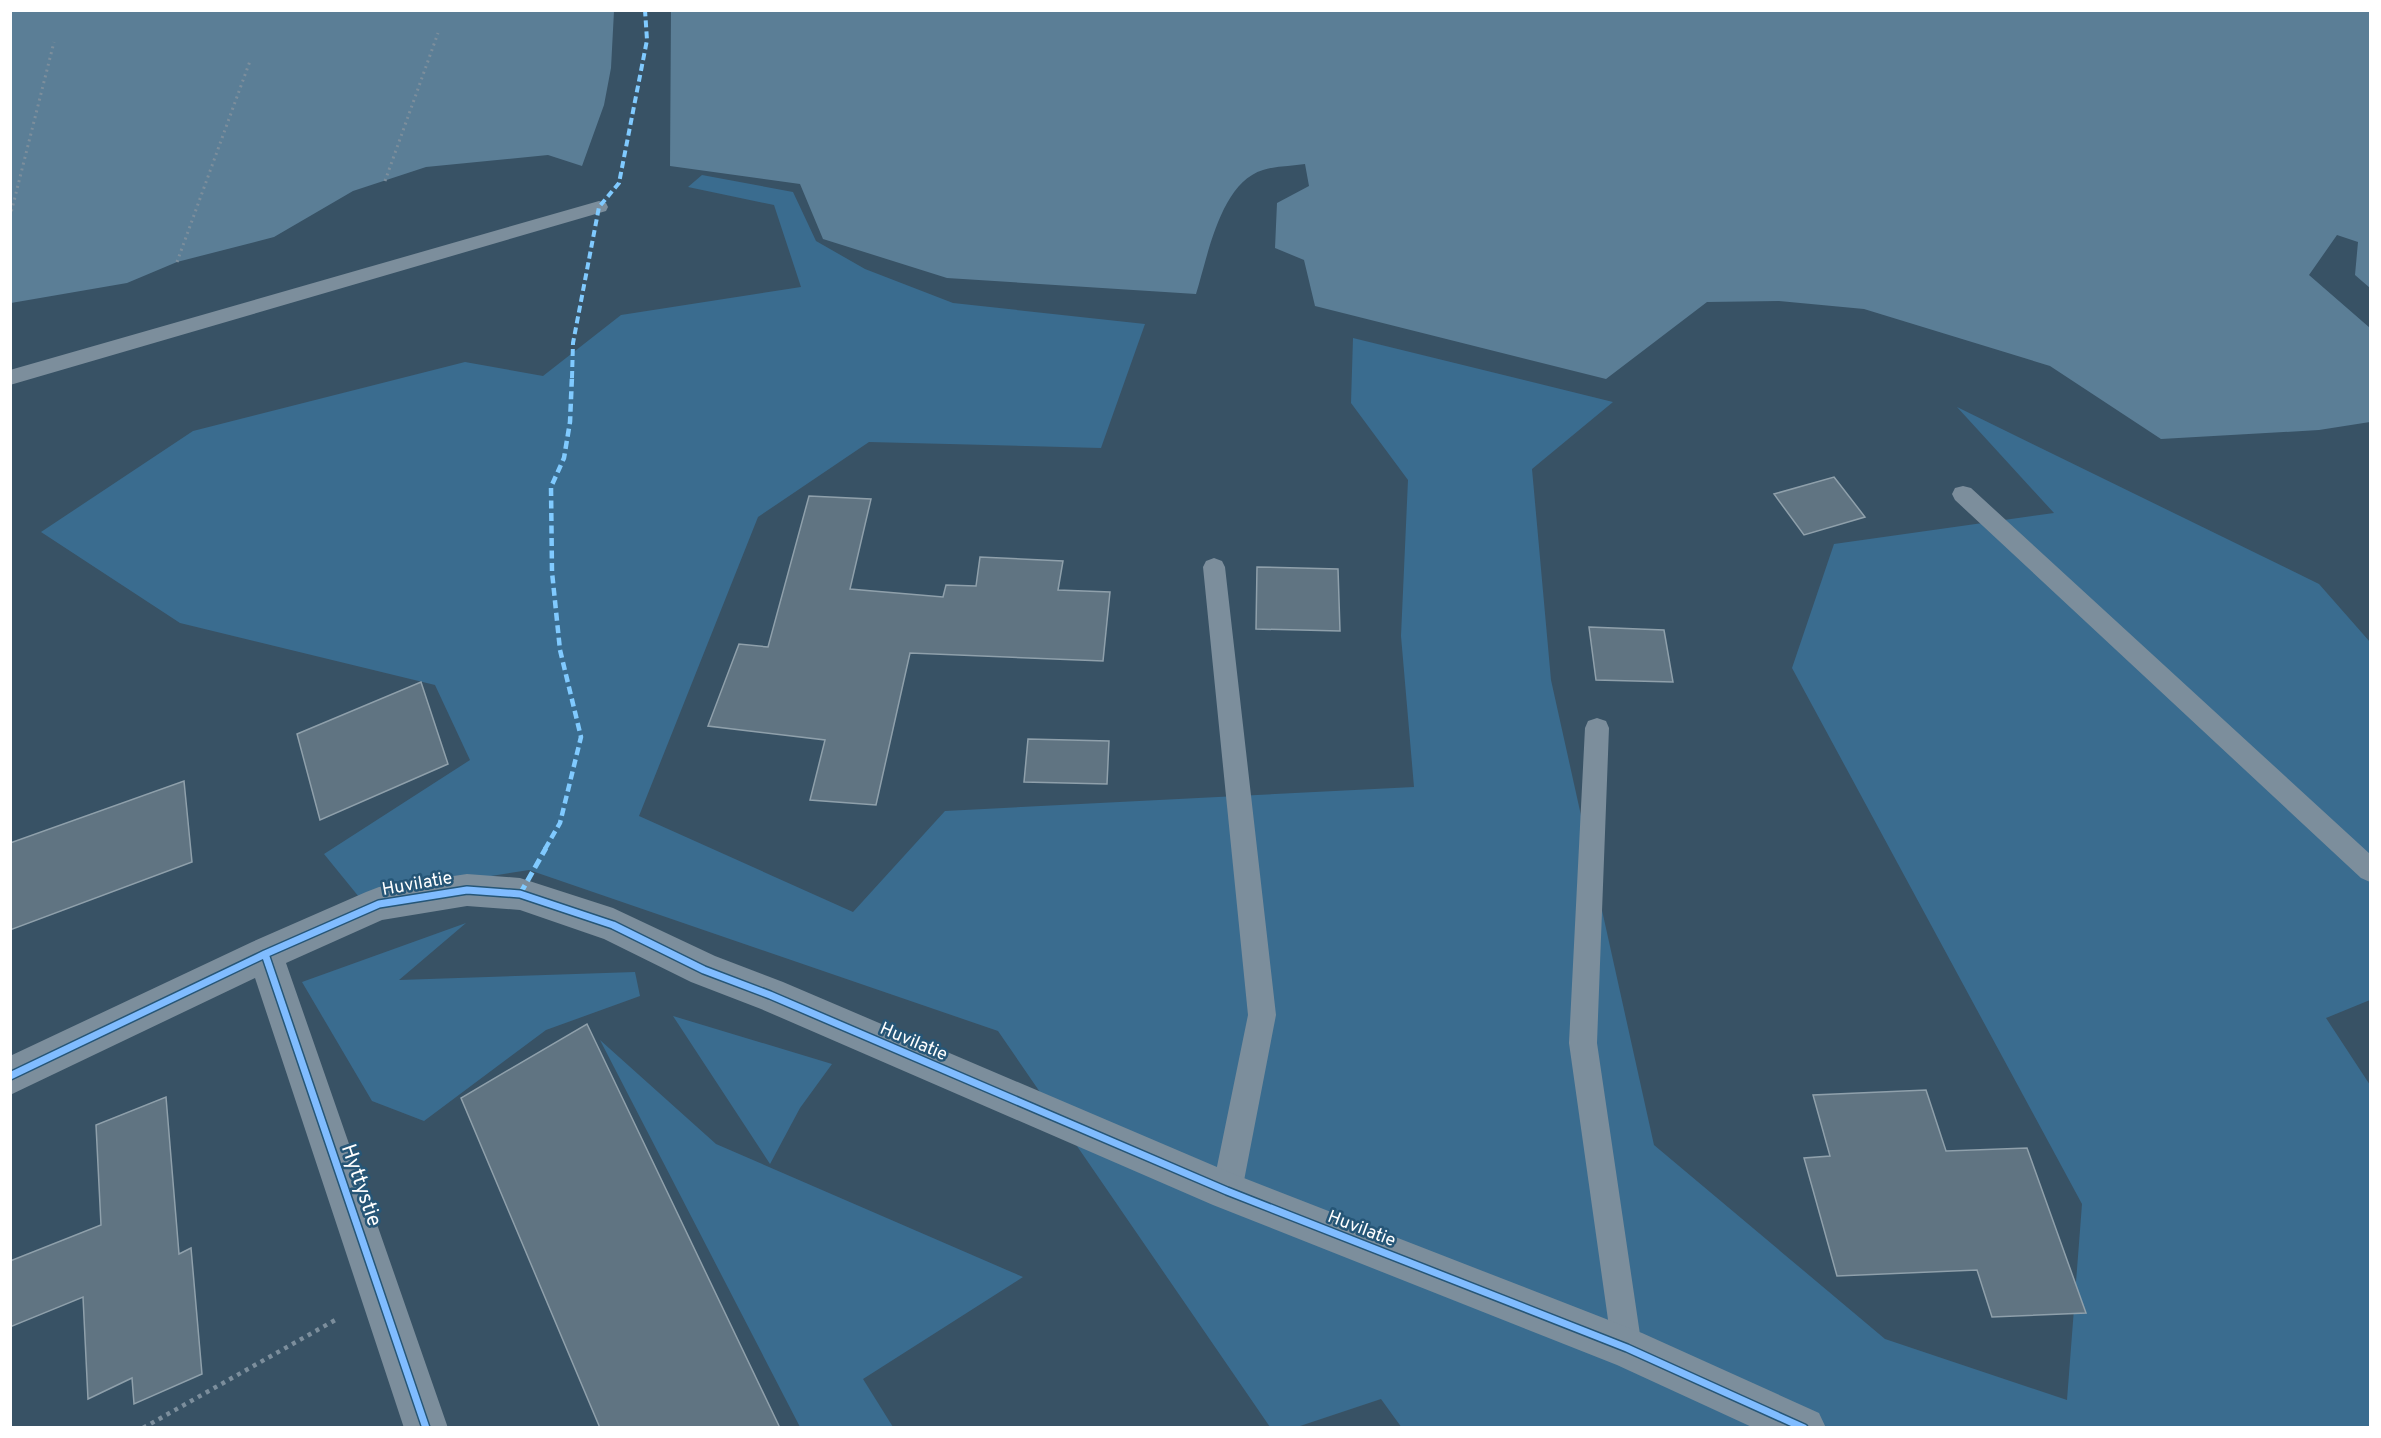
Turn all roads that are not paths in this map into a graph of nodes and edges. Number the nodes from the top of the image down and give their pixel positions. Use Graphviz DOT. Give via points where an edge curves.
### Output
graph roads {
  1 [pos="599,207"];
  2 [pos="10,378"];
  3 [pos="1963,494"];
  4 [pos="1214,567"];
  5 [pos="1597,728"];
  6 [pos="2370,870"];
  7 [pos="265,954"];
  8 [pos="10,1076"];
  9 [pos="1227,1191"];
  10 [pos="1627,1347"];
  11 [pos="426,1428"];
  12 [pos="1804,1428"];
  1 -- 2 [label="lane"];
  3 -- 6 [label="lane"];
  4 -- 9 [label="lane" via="1262,1015"];
  5 -- 10 [label="lane" via="1583,1043"];
  7 -- 8 [label="street, Huvilatie"];
  7 -- 9 [label="street, Huvilatie" via="379,904 466,890 520,894 613,925 704,970"];
  7 -- 11 [label="street, Hyttystie"];
  9 -- 10 [label="street, Huvilatie"];
  10 -- 12 [label="street, Huvilatie"];
}
